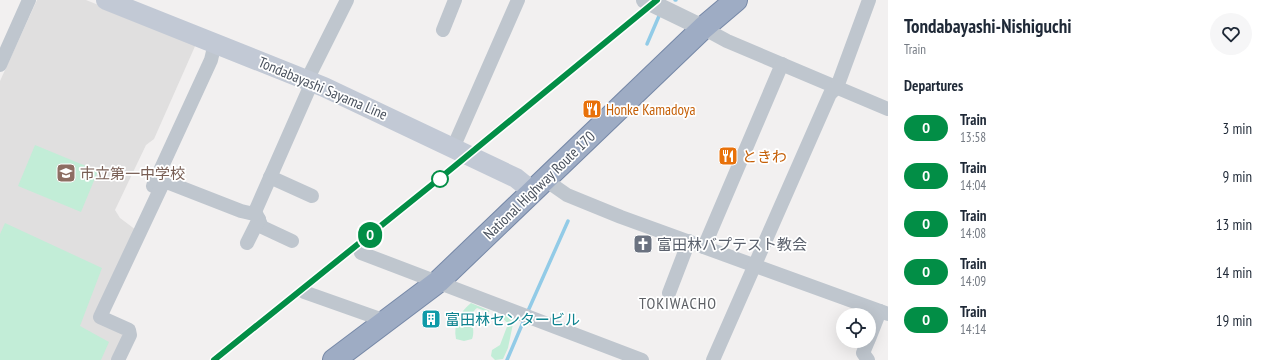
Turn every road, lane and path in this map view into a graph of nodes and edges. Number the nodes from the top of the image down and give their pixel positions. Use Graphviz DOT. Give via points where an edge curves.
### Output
graph roads {
  1 [pos="29,0"];
  2 [pos="106,0"];
  3 [pos="346,0"];
  4 [pos="455,0"];
  5 [pos="518,0"];
  6 [pos="645,0"];
  7 [pos="736,0"];
  8 [pos="869,0"];
  9 [pos="703,28"];
  10 [pos="443,30"];
  11 [pos="215,44"];
  12 [pos="782,64"];
  13 [pos="0,65"];
  14 [pos="307,80"];
  15 [pos="836,88"];
  16 [pos="888,109"];
  17 [pos="453,148"];
  18 [pos="270,177"];
  19 [pos="538,185"];
  20 [pos="153,186"];
  21 [pos="312,196"];
  22 [pos="257,215"];
  23 [pos="292,241"];
  24 [pos="689,241"];
  25 [pos="247,243"];
  26 [pos="704,247"];
  27 [pos="361,253"];
  28 [pos="756,266"];
  29 [pos="438,281"];
  30 [pos="304,292"];
  31 [pos="669,294"];
  32 [pos="884,312"];
  33 [pos="386,321"];
  34 [pos="876,327"];
  35 [pos="865,348"];
  36 [pos="118,360"];
  37 [pos="334,360"];
  38 [pos="642,360"];
  39 [pos="713,360"];
  40 [pos="868,360"];
  1 -- 13 [label="street"];
  2 -- 11 [label="main road, Tondabayashi Sayama Line"];
  3 -- 14 [label="street"];
  4 -- 10 [label="street"];
  5 -- 17 [label="street"];
  6 -- 9 [label="street"];
  7 -- 9 [label="highway, National Highway Route 170"];
  8 -- 15 [label="street"];
  9 -- 12 [label="street"];
  9 -- 19 [label="highway, National Highway Route 170"];
  11 -- 14 [label="main road, Tondabayashi Sayama Line"];
  11 -- 20 [label="street" via="211,60"];
  12 -- 15 [label="street"];
  12 -- 26 [label="street"];
  14 -- 17 [label="main road, Tondabayashi Sayama Line"];
  14 -- 18 [label="street" via="309,89"];
  15 -- 16 [label="street"];
  15 -- 28 [label="street" via="830,94"];
  17 -- 19 [label="main road, Tondabayashi Sayama Line" via="516,178"];
  18 -- 21 [label="street"];
  18 -- 22 [label="street"];
  19 -- 24 [label="street"];
  19 -- 29 [label="highway, National Highway Route 170"];
  22 -- 23 [label="street" via="262,227"];
  22 -- 25 [label="street"];
  22 -- 36 [label="street" via="164,180 100,317 129,330 130,335"];
  24 -- 26 [label="street"];
  24 -- 31 [label="street"];
  26 -- 28 [label="street"];
  27 -- 29 [label="street"];
  28 -- 32 [label="street"];
  28 -- 39 [label="street"];
  29 -- 33 [label="highway, National Highway Route 170"];
  29 -- 38 [label="street"];
  30 -- 33 [label="street"];
  32 -- 34 [label="street"];
  33 -- 37 [label="highway, National Highway Route 170"];
  35 -- 40 [label="street" via="863,353"];
}
